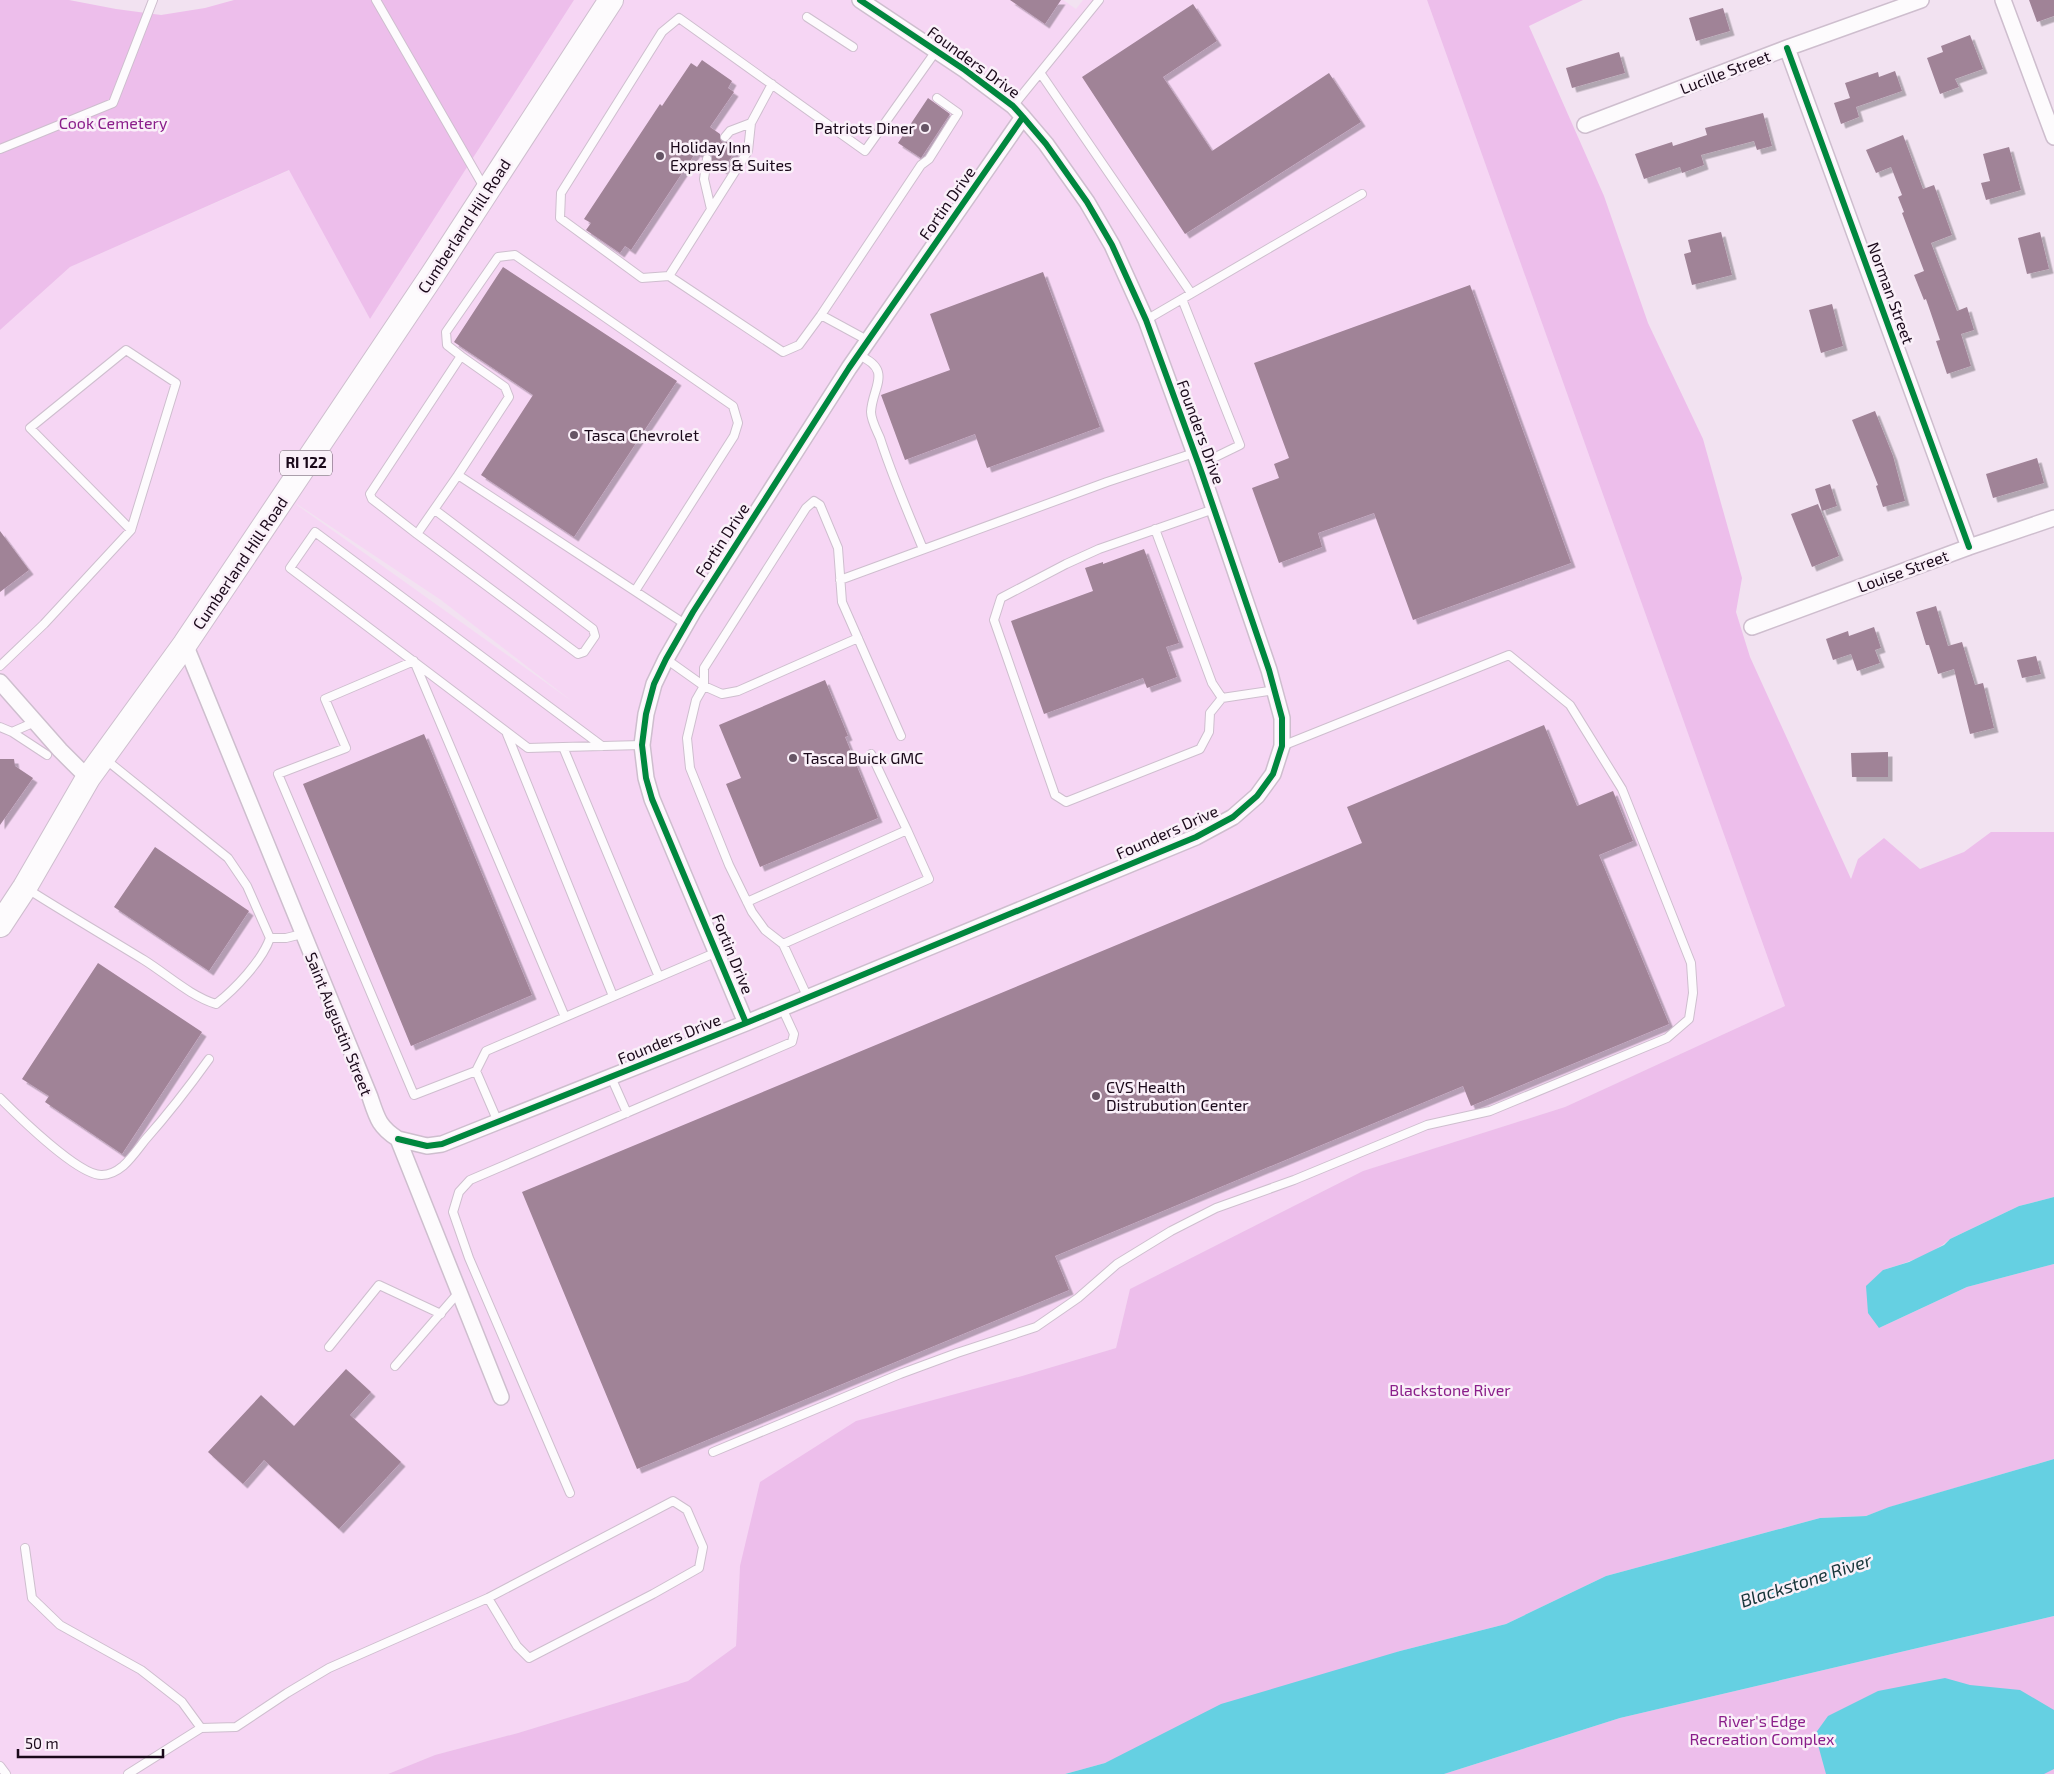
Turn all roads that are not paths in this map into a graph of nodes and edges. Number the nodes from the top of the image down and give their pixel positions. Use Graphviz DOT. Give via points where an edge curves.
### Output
graph roads {
  1 [pos="153,0"];
  2 [pos="376,0"];
  3 [pos="611,0"];
  4 [pos="860,0"];
  5 [pos="1098,0"];
  6 [pos="1921,0"];
  7 [pos="2003,0"];
  8 [pos="807,17"];
  9 [pos="853,47"];
  10 [pos="1787,48"];
  11 [pos="936,51"];
  12 [pos="1040,74"];
  13 [pos="772,84"];
  14 [pos="937,98"];
  15 [pos="1018,112"];
  16 [pos="751,123"];
  17 [pos="1585,125"];
  18 [pos="725,137"];
  19 [pos="2054,137"];
  20 [pos="0,149"];
  21 [pos="707,160"];
  22 [pos="486,192"];
  23 [pos="1362,194"];
  24 [pos="712,209"];
  25 [pos="669,276"];
  26 [pos="1191,293"];
  27 [pos="1182,299"];
  28 [pos="821,315"];
  29 [pos="1146,320"];
  30 [pos="867,340"];
  31 [pos="858,355"];
  32 [pos="461,356"];
  33 [pos="1196,459"];
  34 [pos="458,475"];
  35 [pos="1214,509"];
  36 [pos="435,510"];
  37 [pos="2054,518"];
  38 [pos="132,530"];
  39 [pos="1155,530"];
  40 [pos="418,534"];
  41 [pos="1969,547"];
  42 [pos="923,549"];
  43 [pos="840,580"];
  44 [pos="635,591"];
  45 [pos="686,624"];
  46 [pos="1752,626"];
  47 [pos="858,638"];
  48 [pos="185,644"];
  49 [pos="666,659"];
  50 [pos="414,661"];
  51 [pos="0,666"];
  52 [pos="0,682"];
  53 [pos="704,686"];
  54 [pos="1274,690"];
  55 [pos="1222,698"];
  56 [pos="35,722"];
  57 [pos="0,727"];
  58 [pos="12,732"];
  59 [pos="506,733"];
  60 [pos="900,736"];
  61 [pos="642,745"];
  62 [pos="602,746"];
  63 [pos="1282,746"];
  64 [pos="563,747"];
  65 [pos="871,754"];
  66 [pos="47,755"];
  67 [pos="103,758"];
  68 [pos="88,778"];
  69 [pos="907,830"];
  70 [pos="25,887"];
  71 [pos="746,902"];
  72 [pos="0,925"];
  73 [pos="302,934"];
  74 [pos="270,938"];
  75 [pos="783,944"];
  76 [pos="717,952"];
  77 [pos="659,977"];
  78 [pos="613,996"];
  79 [pos="808,998"];
  80 [pos="782,1008"];
  81 [pos="565,1017"];
  82 [pos="746,1023"];
  83 [pos="209,1059"];
  84 [pos="476,1070"];
  85 [pos="611,1077"];
  86 [pos="0,1098"];
  87 [pos="627,1113"];
  88 [pos="498,1122"];
  89 [pos="398,1139"];
  90 [pos="459,1292"];
  91 [pos="440,1314"];
  92 [pos="329,1346"];
  93 [pos="395,1366"];
  94 [pos="501,1397"];
  95 [pos="713,1452"];
  96 [pos="570,1493"];
  97 [pos="25,1548"];
  98 [pos="488,1598"];
  99 [pos="201,1728"];
  100 [pos="0,1766"];
  101 [pos="6,1774"];
  102 [pos="128,1774"];
  1 -- 20 [label="lane" via="113,103"];
  2 -- 22 [label="lane"];
  3 -- 22 [label="main road, Cumberland Hill Road / RI 122"];
  4 -- 11 [label="street, Founders Drive"];
  5 -- 12 [label="lane"];
  6 -- 10 [label="street, Lucille Street"];
  7 -- 19 [label="street"];
  8 -- 9 [label="lane"];
  10 -- 17 [label="street, Lucille Street"];
  10 -- 41 [label="street, Norman Street"];
  11 -- 13 [label="lane" via="865,151"];
  11 -- 15 [label="street, Founders Drive"];
  12 -- 15 [label="lane"];
  12 -- 26 [label="lane"];
  13 -- 16 [label="lane"];
  13 -- 25 [label="lane" via="679,18 662,32 561,193 560,218 642,278"];
  14 -- 28 [label="lane" via="958,113"];
  15 -- 29 [label="street, Founders Drive" via="1046,144 1087,202 1112,245"];
  15 -- 30 [label="street, Fortin Drive"];
  16 -- 18 [label="lane" via="736,128"];
  16 -- 24 [label="lane" via="748,151"];
  21 -- 24 [label="lane" via="704,179"];
  22 -- 48 [label="main road, Cumberland Hill Road / RI 122"];
  23 -- 26 [label="lane"];
  24 -- 25 [label="lane"];
  25 -- 28 [label="lane" via="783,352 799,345"];
  26 -- 27 [label="lane"];
  27 -- 29 [label="lane"];
  27 -- 33 [label="lane" via="1240,445"];
  28 -- 30 [label="lane"];
  29 -- 33 [label="street, Founders Drive"];
  30 -- 31 [label="street, Fortin Drive"];
  31 -- 42 [label="lane" via="870,360 879,374 871,413"];
  31 -- 45 [label="street, Fortin Drive"];
  32 -- 34 [label="lane" via="505,387 509,397"];
  32 -- 40 [label="lane" via="370,494 372,500"];
  32 -- 44 [label="lane" via="447,345 446,332 498,257 515,255 733,406 738,423 734,436"];
  33 -- 35 [label="street, Founders Drive"];
  33 -- 42 [label="lane" via="1107,482"];
  34 -- 36 [label="lane"];
  34 -- 44 [label="lane"];
  35 -- 39 [label="lane"];
  35 -- 54 [label="street, Founders Drive"];
  36 -- 40 [label="lane"];
  36 -- 40 [label="lane" via="593,629 595,636 584,652 578,654"];
  37 -- 41 [label="street, Louise Street"];
  38 -- 38 [label="lane" via="176,384 126,350 30,428"];
  38 -- 51 [label="lane"];
  39 -- 55 [label="lane" via="1212,683"];
  39 -- 55 [label="lane" via="1074,560 1002,598 994,620 1055,795 1066,802 1200,749 1209,732 1210,712"];
  41 -- 46 [label="street, Louise Street"];
  42 -- 43 [label="lane"];
  43 -- 47 [label="lane" via="842,602"];
  43 -- 53 [label="lane" via="838,548 820,506 814,501 806,508 704,668"];
  44 -- 45 [label="lane"];
  45 -- 49 [label="street, Fortin Drive"];
  47 -- 53 [label="lane" via="738,691 722,694"];
  47 -- 60 [label="lane"];
  48 -- 67 [label="main road, Cumberland Hill Road / RI 122"];
  48 -- 73 [label="street, Saint Augustin Street"];
  49 -- 53 [label="lane"];
  49 -- 61 [label="street, Fortin Drive" via="654,684"];
  50 -- 59 [label="lane"];
  50 -- 62 [label="lane" via="290,568 316,532"];
  50 -- 81 [label="lane"];
  50 -- 84 [label="lane" via="325,699 346,748 278,774 414,1095"];
  52 -- 56 [label="street"];
  53 -- 71 [label="lane" via="696,700 687,738 690,768"];
  54 -- 55 [label="lane"];
  54 -- 63 [label="street, Founders Drive" via="1282,718"];
  56 -- 58 [label="lane"];
  56 -- 68 [label="street"];
  57 -- 58 [label="lane"];
  58 -- 66 [label="lane"];
  59 -- 64 [label="lane" via="528,748"];
  59 -- 78 [label="lane"];
  61 -- 62 [label="lane"];
  61 -- 76 [label="street, Fortin Drive" via="652,799"];
  62 -- 64 [label="lane"];
  63 -- 79 [label="street, Founders Drive" via="1273,774 1257,796 1218,826"];
  63 -- 95 [label="lane" via="1509,656 1570,705 1622,789 1690,963 1693,993 1689,1019 1667,1038 1490,1111 1427,1125 1216,1208 1117,1264 1078,1298 1036,1327 900,1374"];
  64 -- 77 [label="lane"];
  65 -- 69 [label="lane"];
  67 -- 68 [label="main road, Cumberland Hill Road / RI 122"];
  67 -- 74 [label="lane" via="228,858 248,886"];
  68 -- 70 [label="main road, Cumberland Hill Road / RI 122"];
  69 -- 71 [label="lane"];
  69 -- 75 [label="lane" via="929,879"];
  70 -- 72 [label="main road, Cumberland Hill Road / RI 122"];
  70 -- 74 [label="lane" via="202,1000 216,1004 232,991 266,948"];
  71 -- 75 [label="lane" via="765,930"];
  73 -- 74 [label="lane"];
  73 -- 89 [label="street, Saint Augustin Street" via="378,1121 385,1131"];
  75 -- 79 [label="lane"];
  76 -- 77 [label="lane"];
  76 -- 82 [label="street, Fortin Drive"];
  77 -- 78 [label="lane"];
  78 -- 81 [label="lane"];
  79 -- 80 [label="street, Founders Drive"];
  80 -- 82 [label="street, Founders Drive"];
  80 -- 87 [label="lane" via="794,1034 792,1042"];
  81 -- 84 [label="lane" via="486,1051"];
  82 -- 85 [label="street, Founders Drive"];
  83 -- 86 [label="lane" via="170,1112 124,1166 112,1174 100,1176 80,1167 28,1126"];
  84 -- 88 [label="lane"];
  85 -- 87 [label="lane"];
  85 -- 88 [label="street, Founders Drive"];
  87 -- 96 [label="lane" via="470,1180 459,1192 453,1212 469,1258"];
  88 -- 89 [label="street, Founders Drive" via="442,1144 428,1146"];
  89 -- 90 [label="street, Saint Augustin Street"];
  90 -- 91 [label="lane"];
  90 -- 94 [label="street, Saint Augustin Street"];
  91 -- 92 [label="lane" via="379,1285"];
  91 -- 93 [label="lane"];
  97 -- 99 [label="lane" via="32,1598 60,1626 140,1670 182,1702"];
  98 -- 98 [label="lane" via="673,1501 687,1510 703,1547 699,1568 529,1658 517,1646"];
  98 -- 99 [label="lane" via="329,1668 236,1727"];
  99 -- 102 [label="lane"];
  100 -- 101 [label="lane"];
}
